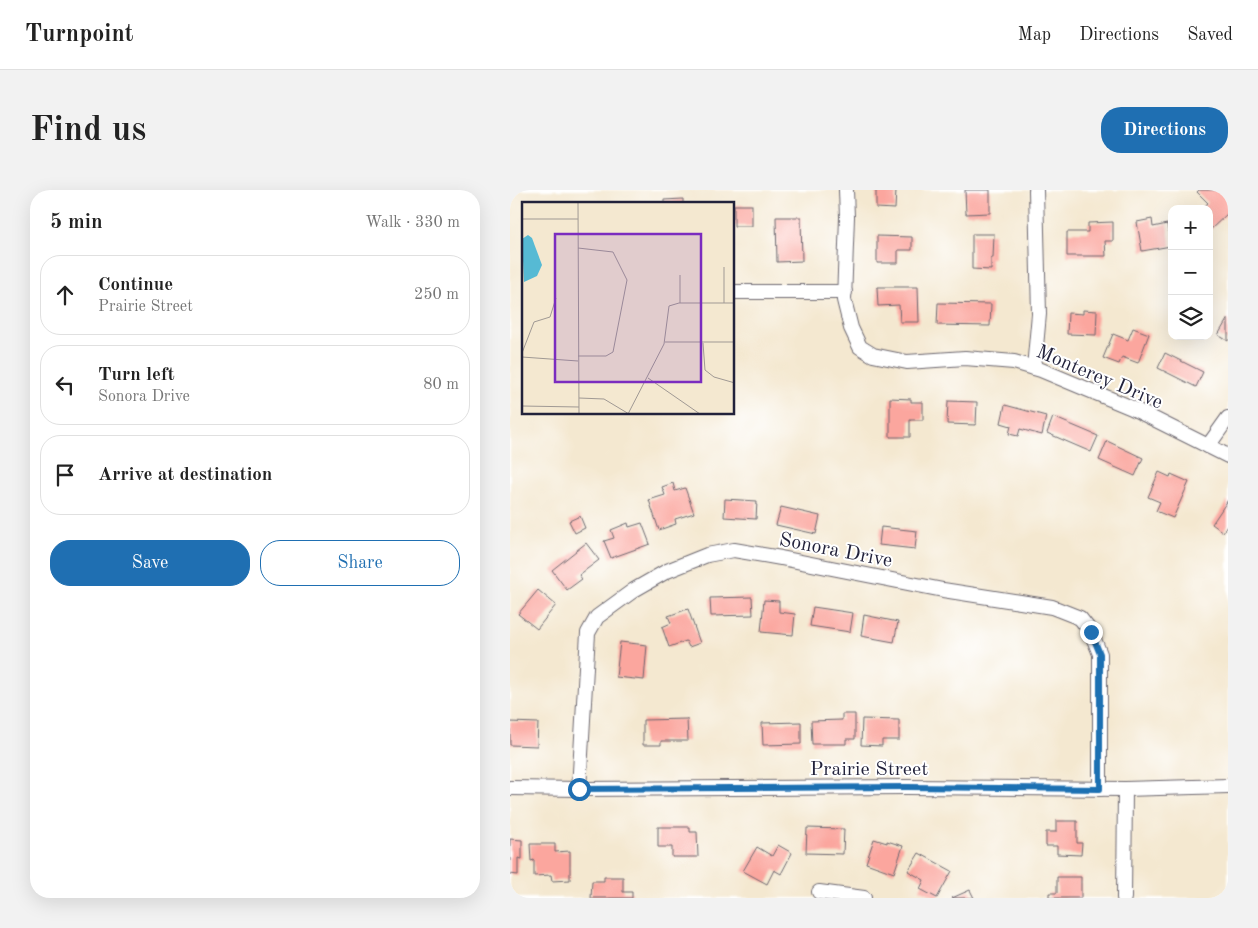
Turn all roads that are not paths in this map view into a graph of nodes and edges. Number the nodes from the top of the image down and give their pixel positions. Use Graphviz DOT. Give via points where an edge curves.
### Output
graph roads {
  1 [pos="846,190"];
  2 [pos="1036,190"];
  3 [pos="735,292"];
  4 [pos="844,292"];
  5 [pos="1034,368"];
  6 [pos="1228,418"];
  7 [pos="1208,446"];
  8 [pos="1228,456"];
  9 [pos="1228,786"];
  10 [pos="510,788"];
  11 [pos="579,789"];
  12 [pos="1100,789"];
  13 [pos="1125,789"];
  14 [pos="819,892"];
  15 [pos="864,898"];
  16 [pos="1124,898"];
  1 -- 4 [label="street, Monterey Drive"];
  2 -- 5 [label="street" via="1039,314"];
  3 -- 4 [label="street"];
  4 -- 5 [label="street, Monterey Drive" via="851,328 860,347 873,355 907,362 965,358 1014,362"];
  5 -- 7 [label="street, Monterey Drive" via="1132,408"];
  6 -- 7 [label="street"];
  7 -- 8 [label="street, Monterey Drive"];
  9 -- 13 [label="street, Prairie Street"];
  10 -- 11 [label="street, Prairie Street"];
  11 -- 12 [label="street, Prairie Street"];
  11 -- 12 [label="street, Sonora Drive" via="588,633 597,617 667,571 707,555 734,550 1052,607 1080,618 1091,632 1100,654"];
  12 -- 13 [label="street, Prairie Street"];
  13 -- 16 [label="street"];
  14 -- 15 [label="street"];
}
